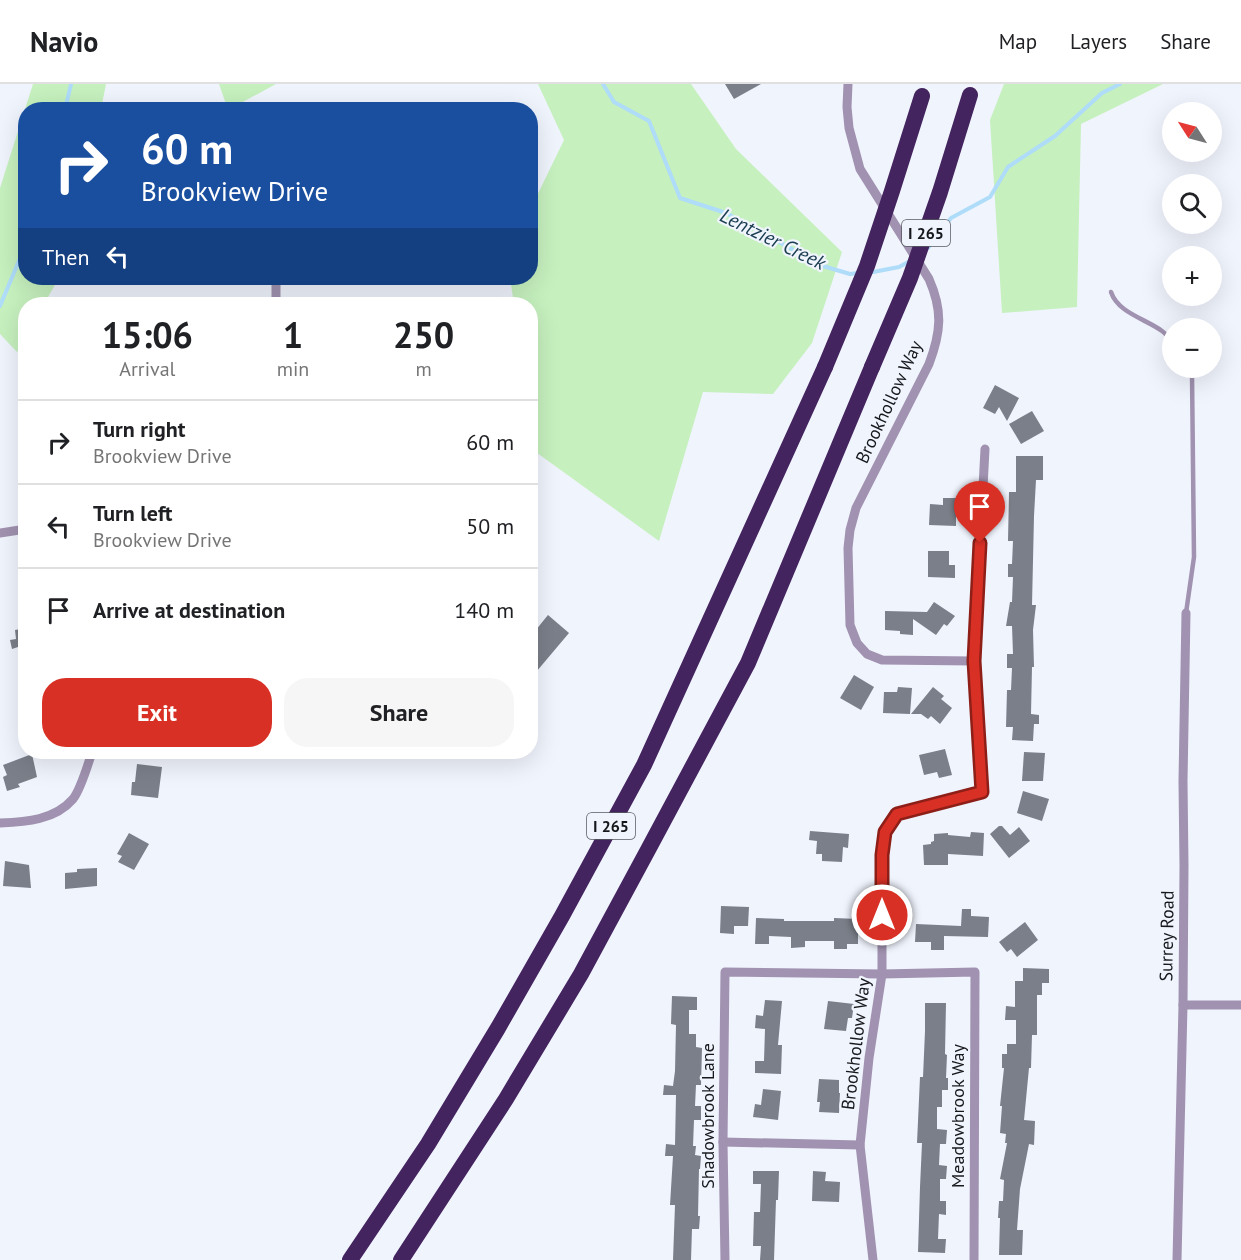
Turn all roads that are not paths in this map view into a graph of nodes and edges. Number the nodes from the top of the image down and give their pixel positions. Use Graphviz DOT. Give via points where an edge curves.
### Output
graph roads {
  1 [pos="848,84"];
  2 [pos="923,90"];
  3 [pos="972,90"];
  4 [pos="1111,292"];
  5 [pos="1162,331"];
  6 [pos="1192,378"];
  7 [pos="985,449"];
  8 [pos="18,530"];
  9 [pos="0,533"];
  10 [pos="1186,613"];
  11 [pos="974,661"];
  12 [pos="90,759"];
  13 [pos="0,823"];
  14 [pos="882,974"];
  15 [pos="1183,1005"];
  16 [pos="1241,1005"];
  17 [pos="723,1142"];
  18 [pos="860,1145"];
  19 [pos="350,1260"];
  20 [pos="401,1260"];
  21 [pos="725,1260"];
  22 [pos="873,1260"];
  23 [pos="974,1260"];
  24 [pos="1177,1260"];
  1 -- 11 [label="street, Brookhollow Way, bridge" via="849,129 860,169 929,279 939,314 935,347 928,364 856,508 848,548 850,626 867,654 882,660"];
  2 -- 19 [label="highway, I 265, bridge" via="867,266 644,765 498,1028"];
  3 -- 20 [label="highway, I 265, bridge" via="910,278 742,673 581,974 506,1099"];
  4 -- 5 [label="lane" via="1124,309"];
  6 -- 10 [label="lane" via="1194,557"];
  7 -- 11 [label="street"];
  8 -- 9 [label="street"];
  10 -- 15 [label="street, Surrey Road"];
  11 -- 14 [label="street, Brookhollow Way" via="982,792 897,814 885,832"];
  12 -- 13 [label="street" via="74,798 57,813"];
  14 -- 17 [label="street, Shadowbrook Lane" via="724,972"];
  14 -- 18 [label="street, Brookhollow Way"];
  14 -- 23 [label="street, Meadowbrook Way" via="975,972"];
  15 -- 16 [label="street"];
  15 -- 24 [label="street, Surrey Road"];
  17 -- 18 [label="street"];
  17 -- 21 [label="street, Shadowbrook Lane"];
  18 -- 22 [label="street, Brookhollow Way"];
}
